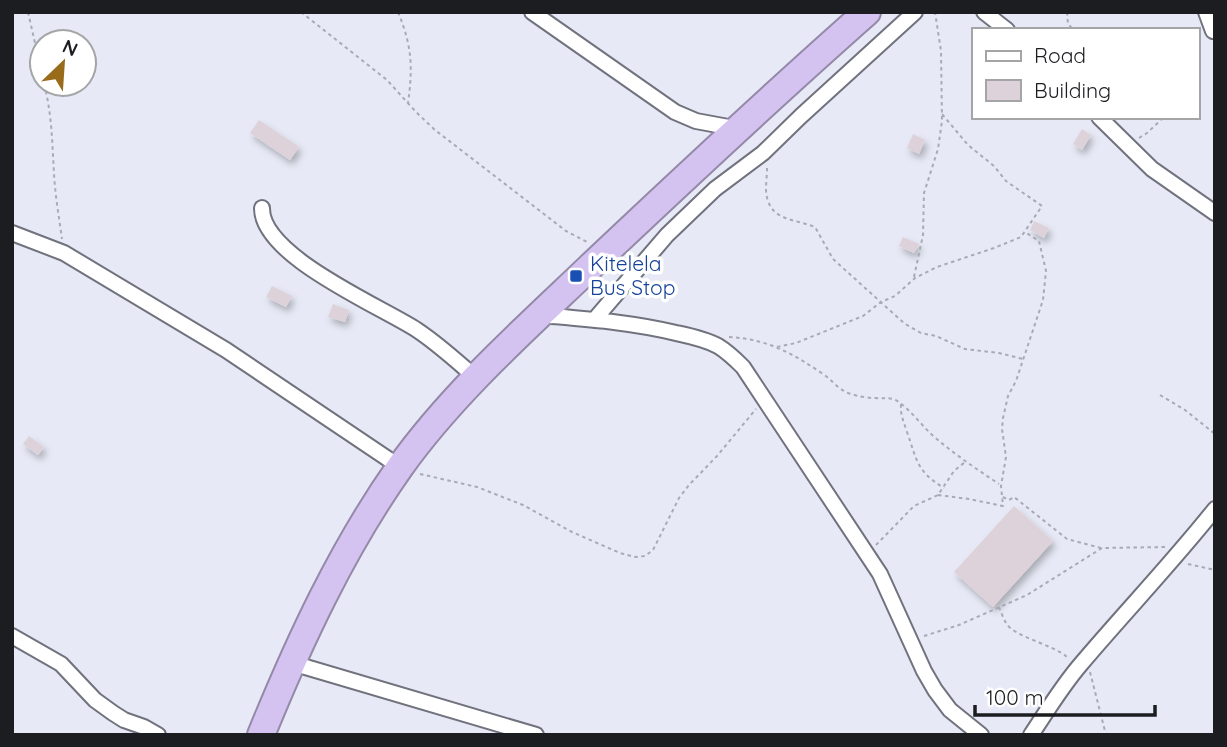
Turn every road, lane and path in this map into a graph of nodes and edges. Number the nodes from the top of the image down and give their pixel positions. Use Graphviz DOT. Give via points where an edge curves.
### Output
graph roads {
  1 [pos="301,12"];
  2 [pos="398,12"];
  3 [pos="532,12"];
  4 [pos="867,12"];
  5 [pos="915,12"];
  6 [pos="935,12"];
  7 [pos="984,12"];
  8 [pos="1067,12"];
  9 [pos="1206,12"];
  10 [pos="1004,28"];
  11 [pos="1072,28"];
  12 [pos="1213,31"];
  13 [pos="48,98"];
  14 [pos="408,103"];
  15 [pos="942,114"];
  16 [pos="1101,119"];
  17 [pos="1162,119"];
  18 [pos="739,129"];
  19 [pos="1125,143"];
  20 [pos="767,149"];
  21 [pos="262,208"];
  22 [pos="1215,213"];
  23 [pos="1025,231"];
  24 [pos="12,233"];
  25 [pos="610,249"];
  26 [pos="64,253"];
  27 [pos="915,278"];
  28 [pos="881,302"];
  29 [pos="540,315"];
  30 [pos="594,320"];
  31 [pos="697,337"];
  32 [pos="778,347"];
  33 [pos="1023,359"];
  34 [pos="476,378"];
  35 [pos="1160,395"];
  36 [pos="763,400"];
  37 [pos="901,403"];
  38 [pos="1215,434"];
  39 [pos="966,462"];
  40 [pos="400,467"];
  41 [pos="1001,486"];
  42 [pos="944,488"];
  43 [pos="938,495"];
  44 [pos="1002,497"];
  45 [pos="1215,509"];
  46 [pos="1102,548"];
  47 [pos="867,554"];
  48 [pos="1176,557"];
  49 [pos="1215,570"];
  50 [pos="999,607"];
  51 [pos="12,636"];
  52 [pos="909,640"];
  53 [pos="1083,661"];
  54 [pos="292,663"];
  55 [pos="158,735"];
  56 [pos="261,735"];
  57 [pos="536,735"];
  58 [pos="981,735"];
  59 [pos="1031,735"];
  60 [pos="1106,735"];
  61 [pos="1140,735"];
  62 [pos="1211,735"];
  1 -- 14 [label="path" via="387,80"];
  2 -- 14 [label="path" via="410,54"];
  3 -- 18 [label="street" via="675,112"];
  4 -- 18 [label="highway"];
  5 -- 20 [label="street"];
  6 -- 15 [label="path"];
  7 -- 10 [label="street"];
  8 -- 11 [label="path"];
  9 -- 12 [label="street"];
  13 -- 26 [label="path"];
  14 -- 25 [label="path" via="435,130 566,231"];
  15 -- 23 [label="path" via="1006,181 1042,206"];
  15 -- 27 [label="path" via="925,193"];
  16 -- 19 [label="street"];
  17 -- 19 [label="path" via="1147,133"];
  18 -- 25 [label="highway"];
  19 -- 22 [label="street" via="1152,169"];
  20 -- 28 [label="path" via="766,190 774,212 815,227 833,259"];
  20 -- 30 [label="street" via="715,189 667,235"];
  21 -- 34 [label="street" via="266,226 286,251 420,332"];
  23 -- 27 [label="path" via="1021,237"];
  23 -- 33 [label="path" via="1039,241 1046,271 1043,300"];
  24 -- 26 [label="street"];
  25 -- 29 [label="highway"];
  26 -- 40 [label="street" via="226,350"];
  27 -- 28 [label="path"];
  28 -- 32 [label="path" via="863,316"];
  28 -- 33 [label="path" via="921,334 965,349"];
  29 -- 30 [label="street"];
  29 -- 34 [label="highway"];
  30 -- 31 [label="street"];
  31 -- 32 [label="path" via="743,338"];
  31 -- 36 [label="street" via="733,356"];
  32 -- 37 [label="path" via="843,391"];
  33 -- 41 [label="path" via="1003,418 1006,457"];
  34 -- 40 [label="highway"];
  35 -- 38 [label="path"];
  36 -- 40 [label="path" via="679,498 653,550 645,556 620,553 477,487"];
  36 -- 47 [label="street"];
  37 -- 39 [label="path"];
  37 -- 42 [label="path" via="918,463 929,479"];
  39 -- 41 [label="path"];
  39 -- 42 [label="path"];
  40 -- 54 [label="highway" via="369,513"];
  41 -- 44 [label="path"];
  42 -- 43 [label="path"];
  43 -- 44 [label="path" via="1003,506"];
  43 -- 47 [label="path" via="914,506"];
  44 -- 46 [label="path" via="1014,497 1067,540"];
  45 -- 48 [label="street"];
  46 -- 48 [label="path" via="1165,547 1173,548"];
  46 -- 50 [label="path" via="1027,595"];
  47 -- 52 [label="street"];
  48 -- 49 [label="path"];
  48 -- 53 [label="street"];
  50 -- 52 [label="path"];
  50 -- 53 [label="path" via="1016,632"];
  51 -- 55 [label="street" via="61,664 113,713"];
  52 -- 58 [label="street" via="950,710"];
  53 -- 59 [label="street"];
  53 -- 60 [label="path"];
  54 -- 56 [label="highway"];
  54 -- 57 [label="street"];
  61 -- 62 [label="path"];
}
